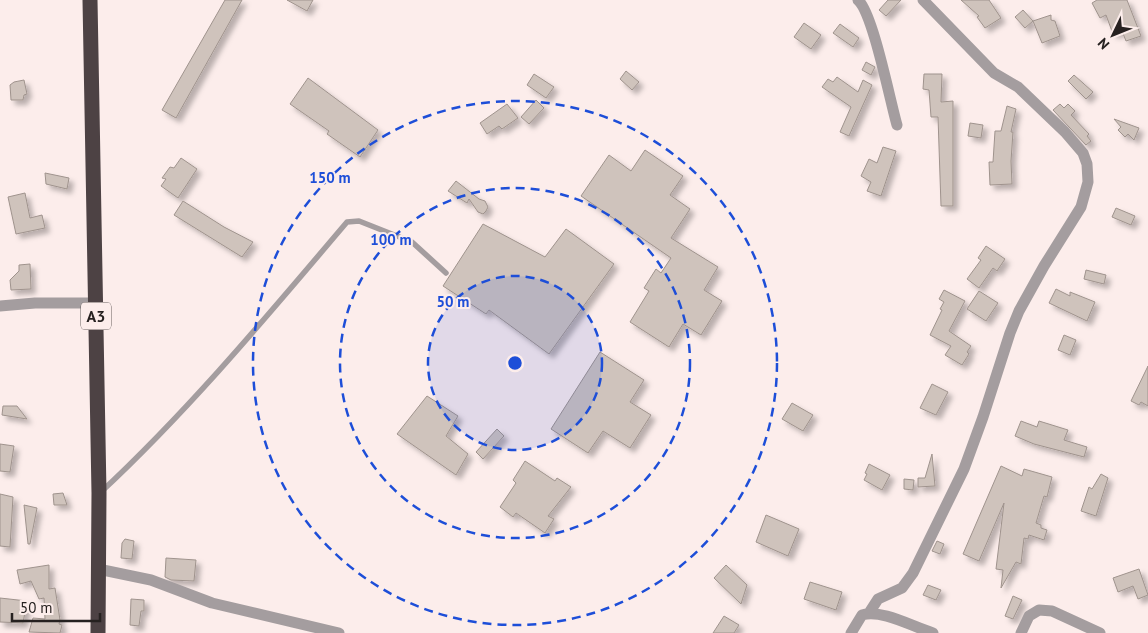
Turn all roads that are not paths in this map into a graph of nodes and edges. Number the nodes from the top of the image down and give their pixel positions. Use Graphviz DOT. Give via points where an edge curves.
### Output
graph roads {
  1 [pos="90,0"];
  2 [pos="923,0"];
  3 [pos="864,2"];
  4 [pos="897,125"];
  5 [pos="446,273"];
  6 [pos="96,304"];
  7 [pos="0,306"];
  8 [pos="99,493"];
  9 [pos="98,569"];
  10 [pos="869,613"];
  11 [pos="98,633"];
  12 [pos="339,633"];
  13 [pos="851,633"];
  14 [pos="933,633"];
  15 [pos="1021,633"];
  16 [pos="1100,633"];
  1 -- 6 [label="highway, A3"];
  2 -- 10 [label="street" via="994,73 1018,87 1065,132 1083,153 1088,182 1080,208 1016,318 964,469 913,574 902,588 878,599"];
  3 -- 4 [label="street"];
  5 -- 8 [label="lane" via="412,242 359,221 347,222 237,352 142,453"];
  6 -- 7 [label="street"];
  6 -- 8 [label="highway, A3"];
  8 -- 9 [label="highway, A3"];
  9 -- 11 [label="highway, A3"];
  9 -- 12 [label="street" via="151,580 212,603"];
  10 -- 13 [label="street" via="862,615"];
  10 -- 14 [label="street"];
  15 -- 16 [label="street" via="1029,616 1039,610 1052,611"];
}
